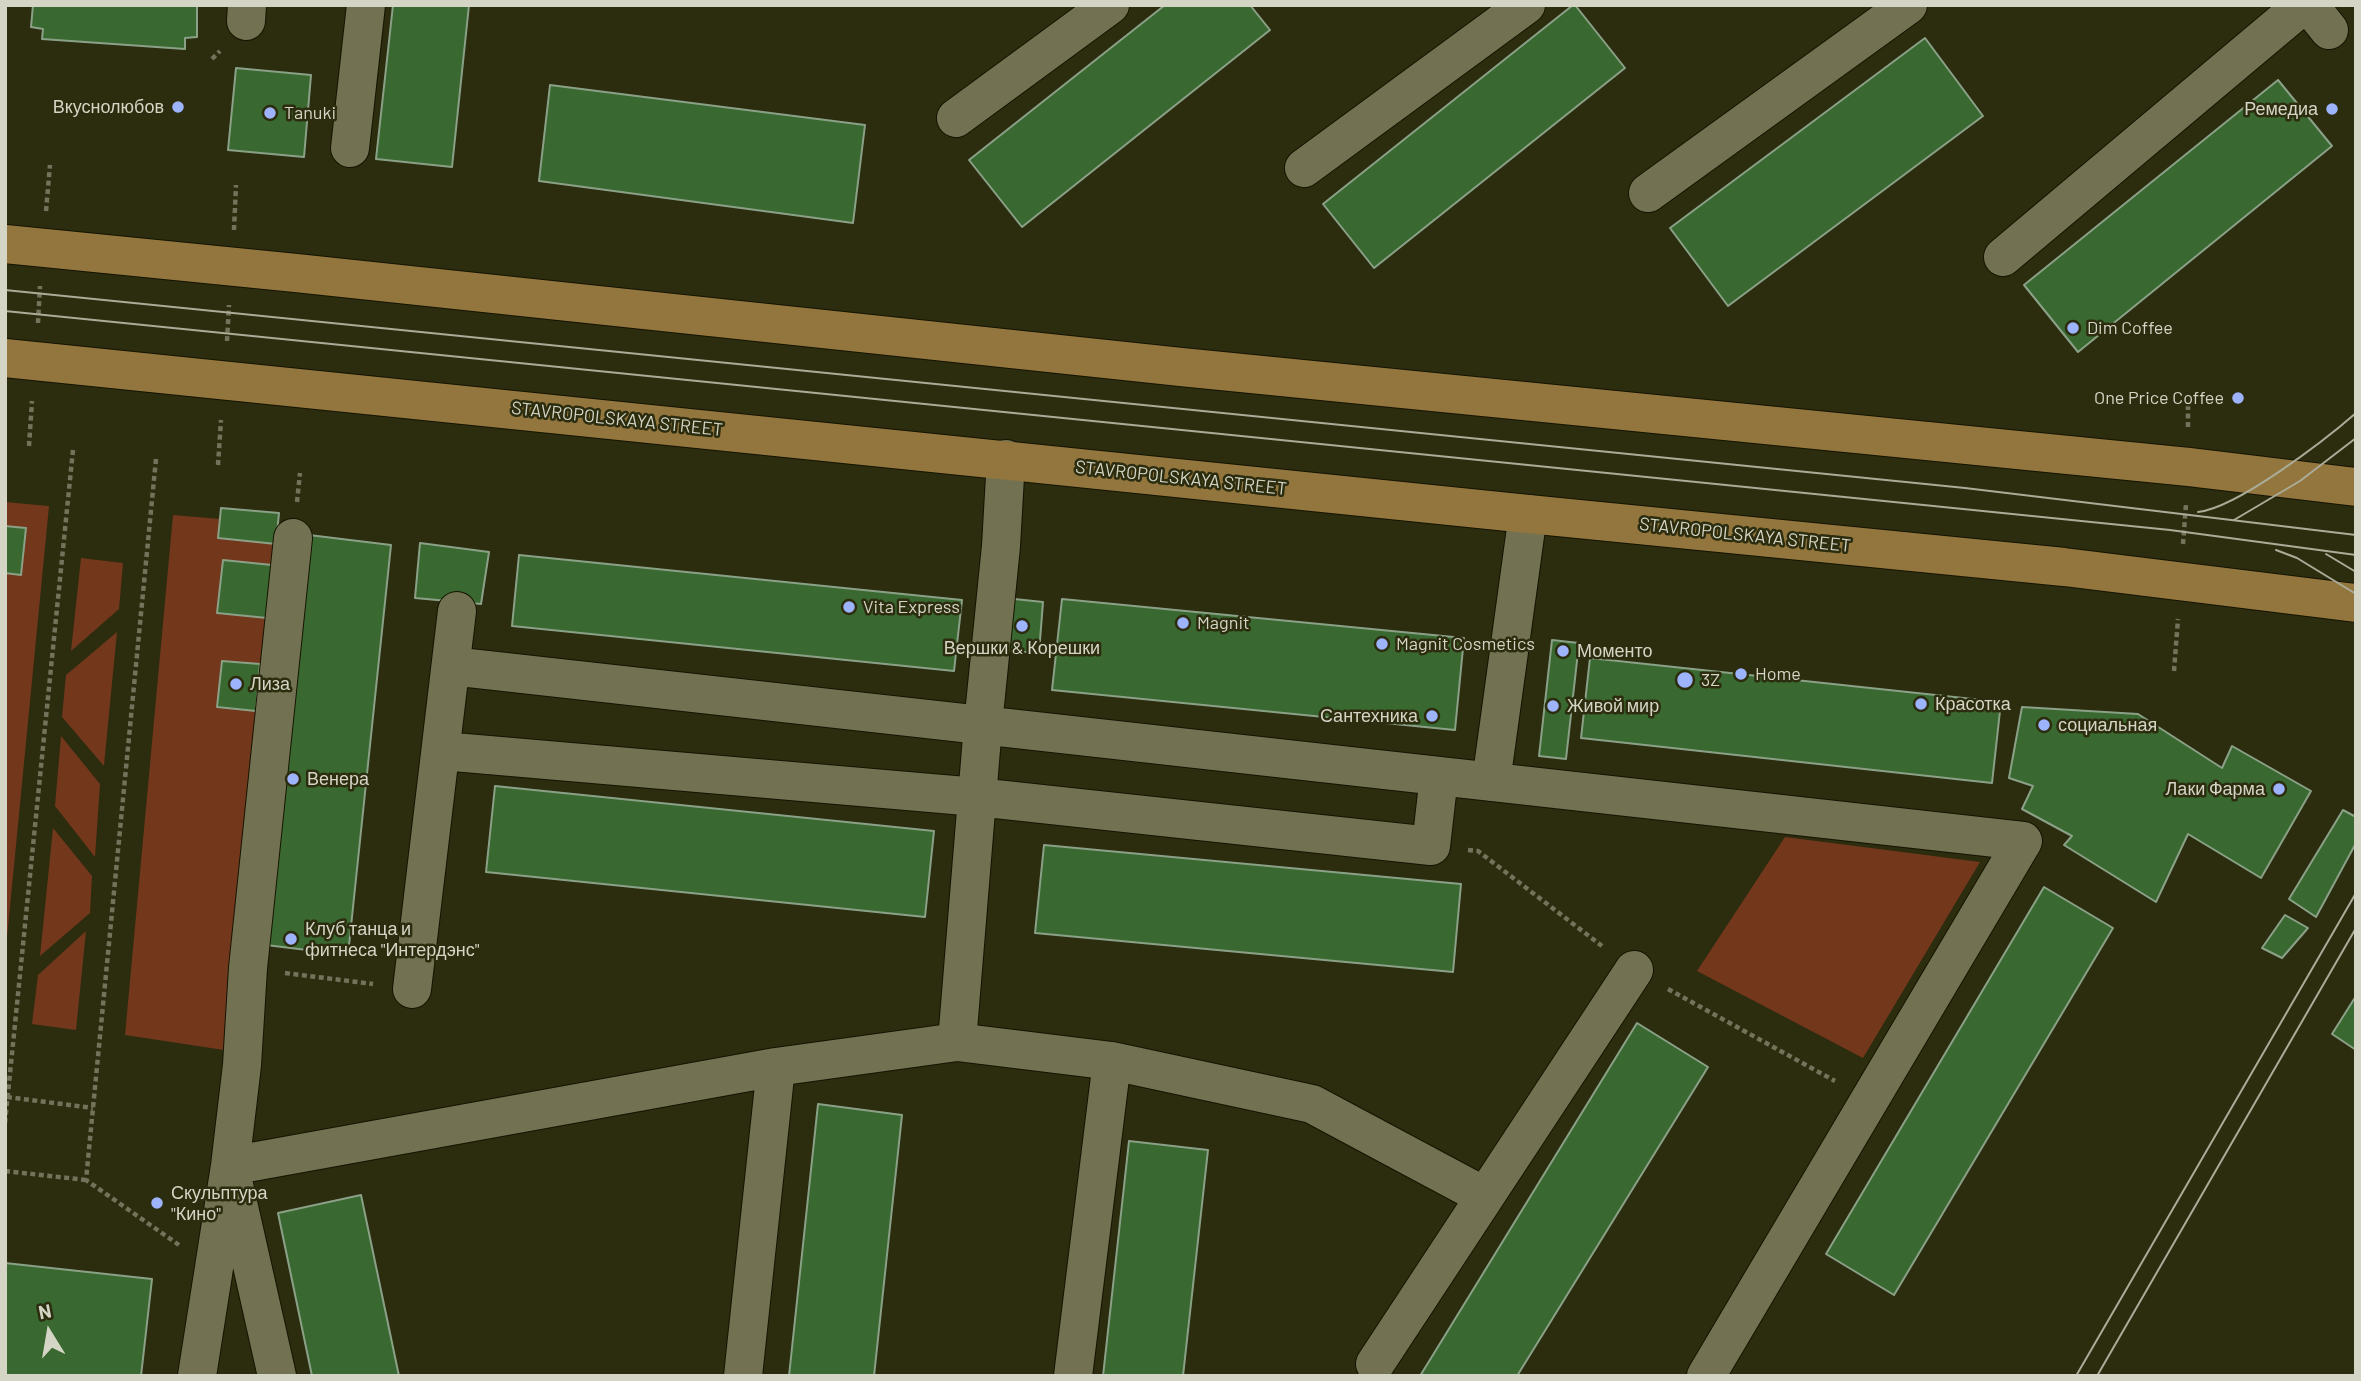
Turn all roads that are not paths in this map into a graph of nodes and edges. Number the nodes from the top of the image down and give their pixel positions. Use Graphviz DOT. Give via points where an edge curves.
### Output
graph roads {
  1 [pos="366,5"];
  2 [pos="1110,5"];
  3 [pos="1526,5"];
  4 [pos="1908,5"];
  5 [pos="2314,13"];
  6 [pos="956,118"];
  7 [pos="351,148"];
  8 [pos="1304,169"];
  9 [pos="1648,193"];
  10 [pos="5,244"];
  11 [pos="2003,257"];
  12 [pos="20,359"];
  13 [pos="1006,460"];
  14 [pos="2356,487"];
  15 [pos="1528,514"];
  16 [pos="293,538"];
  17 [pos="2356,603"];
  18 [pos="457,611"];
  19 [pos="451,666"];
  20 [pos="983,725"];
  21 [pos="442,751"];
  22 [pos="1439,776"];
  23 [pos="1491,782"];
  24 [pos="977,797"];
  25 [pos="1634,970"];
  26 [pos="412,989"];
  27 [pos="957,1042"];
  28 [pos="1112,1061"];
  29 [pos="776,1067"];
  30 [pos="230,1166"];
  31 [pos="1484,1196"];
  32 [pos="1376,1364"];
  33 [pos="197,1376"];
  34 [pos="277,1376"];
  35 [pos="743,1376"];
  36 [pos="1073,1376"];
  37 [pos="1706,1376"];
  1 -- 7 [label="lane"];
  2 -- 6 [label="lane"];
  3 -- 8 [label="lane"];
  4 -- 9 [label="lane"];
  5 -- 11 [label="lane"];
  10 -- 14 [label="main road"];
  12 -- 13 [label="main road, STAVROPOLSKAYA STREET"];
  13 -- 15 [label="main road, STAVROPOLSKAYA STREET"];
  13 -- 20 [label="lane"];
  15 -- 17 [label="main road, STAVROPOLSKAYA STREET" via="2181,580"];
  15 -- 23 [label="lane"];
  16 -- 30 [label="lane"];
  18 -- 19 [label="lane"];
  19 -- 20 [label="lane"];
  19 -- 21 [label="lane"];
  20 -- 22 [label="lane"];
  20 -- 24 [label="lane"];
  21 -- 24 [label="lane"];
  21 -- 26 [label="lane"];
  22 -- 23 [label="lane"];
  22 -- 24 [label="lane" via="1431,846"];
  23 -- 37 [label="lane" via="2023,841"];
  24 -- 27 [label="lane"];
  25 -- 31 [label="lane"];
  27 -- 28 [label="lane"];
  27 -- 29 [label="lane"];
  28 -- 31 [label="lane" via="1312,1104"];
  28 -- 36 [label="lane"];
  29 -- 30 [label="lane"];
  29 -- 35 [label="lane"];
  30 -- 33 [label="lane"];
  30 -- 34 [label="lane"];
  31 -- 32 [label="lane"];
}
